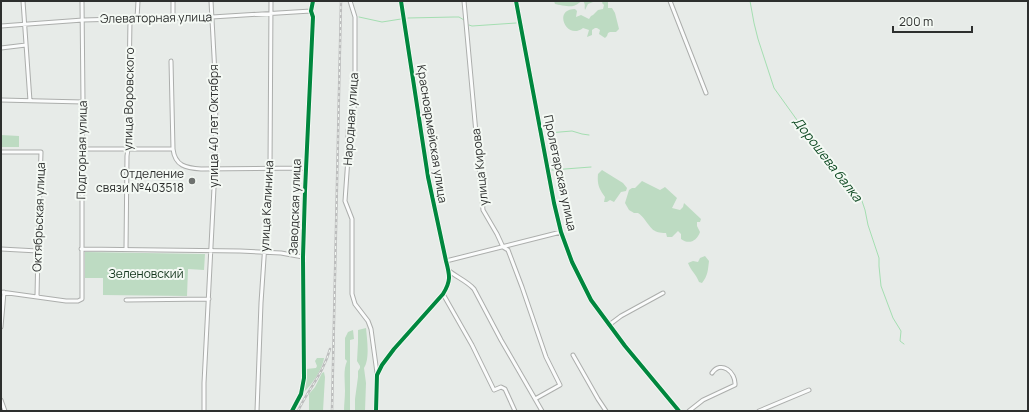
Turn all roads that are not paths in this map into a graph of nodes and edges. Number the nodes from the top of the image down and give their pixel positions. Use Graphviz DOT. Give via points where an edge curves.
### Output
graph roads {
  1 [pos="23,1"];
  2 [pos="82,1"];
  3 [pos="138,1"];
  4 [pos="173,1"];
  5 [pos="212,1"];
  6 [pos="271,1"];
  7 [pos="313,1"];
  8 [pos="350,1"];
  9 [pos="401,1"];
  10 [pos="464,1"];
  11 [pos="516,1"];
  12 [pos="670,1"];
  13 [pos="311,11"];
  14 [pos="271,13"];
  15 [pos="212,17"];
  16 [pos="173,18"];
  17 [pos="137,19"];
  18 [pos="83,20"];
  19 [pos="130,20"];
  20 [pos="25,24"];
  21 [pos="1,26"];
  22 [pos="26,45"];
  23 [pos="1,48"];
  24 [pos="170,61"];
  25 [pos="706,93"];
  26 [pos="1,100"];
  27 [pos="30,101"];
  28 [pos="83,102"];
  29 [pos="82,149"];
  30 [pos="128,149"];
  31 [pos="173,149"];
  32 [pos="1,152"];
  33 [pos="216,168"];
  34 [pos="270,168"];
  35 [pos="306,168"];
  36 [pos="561,232"];
  37 [pos="503,247"];
  38 [pos="1,249"];
  39 [pos="82,249"];
  40 [pos="126,249"];
  41 [pos="38,251"];
  42 [pos="212,251"];
  43 [pos="265,252"];
  44 [pos="303,257"];
  45 [pos="446,261"];
  46 [pos="448,270"];
  47 [pos="3,292"];
  48 [pos="663,293"];
  49 [pos="443,294"];
  50 [pos="37,296"];
  51 [pos="209,299"];
  52 [pos="126,300"];
  53 [pos="609,325"];
  54 [pos="1,327"];
  55 [pos="573,355"];
  56 [pos="712,373"];
  57 [pos="377,375"];
  58 [pos="809,390"];
  59 [pos="535,399"];
  60 [pos="1,400"];
  61 [pos="5,411"];
  62 [pos="204,411"];
  63 [pos="257,411"];
  64 [pos="292,411"];
  65 [pos="376,411"];
  66 [pos="515,411"];
  67 [pos="542,411"];
  68 [pos="606,411"];
  69 [pos="678,411"];
  70 [pos="689,411"];
  71 [pos="759,411"];
  1 -- 20 [label="street"];
  2 -- 18 [label="street, Подгорная улица"];
  3 -- 17 [label="street"];
  4 -- 16 [label="street"];
  5 -- 15 [label="street, улица 40 лет Октября"];
  6 -- 14 [label="street, улица Калинина"];
  7 -- 13 [label="street, Заводская улица"];
  8 -- 57 [label="street, Народная улица" via="355,17 355,78 354,113 348,130 345,201 352,219 352,294 355,304 372,329"];
  9 -- 45 [label="street, Красноармейская улица" via="428,177"];
  10 -- 37 [label="street, улица Кирова" via="483,210"];
  11 -- 36 [label="street, Пролетарская улица"];
  12 -- 25 [label="street"];
  13 -- 14 [label="street, Элеваторная улица"];
  13 -- 35 [label="street, Заводская улица" via="313,17"];
  14 -- 15 [label="street, Элеваторная улица"];
  14 -- 34 [label="street, улица Калинина"];
  15 -- 16 [label="street, Элеваторная улица"];
  15 -- 33 [label="street, улица 40 лет Октября"];
  16 -- 17 [label="street, Элеваторная улица"];
  17 -- 19 [label="street, Элеваторная улица"];
  18 -- 19 [label="street, Элеваторная улица"];
  18 -- 20 [label="street, Элеваторная улица"];
  18 -- 28 [label="street, Подгорная улица"];
  19 -- 30 [label="street, улица Воровского"];
  20 -- 21 [label="street, Элеваторная улица"];
  20 -- 22 [label="street"];
  22 -- 23 [label="street"];
  22 -- 27 [label="street"];
  24 -- 31 [label="street"];
  26 -- 27 [label="street"];
  27 -- 28 [label="street"];
  28 -- 29 [label="street, Подгорная улица"];
  29 -- 30 [label="street"];
  29 -- 39 [label="street, Подгорная улица"];
  30 -- 31 [label="street"];
  30 -- 40 [label="street, улица Воровского"];
  31 -- 33 [label="street" via="175,159 183,165 192,168"];
  32 -- 41 [label="street, Октябрьская улица" via="41,152"];
  33 -- 34 [label="street"];
  33 -- 42 [label="street, улица 40 лет Октября"];
  34 -- 35 [label="street"];
  34 -- 43 [label="street, улица Калинина"];
  35 -- 44 [label="street, Заводская улица"];
  36 -- 37 [label="street"];
  36 -- 53 [label="street, Пролетарская улица" via="572,262"];
  37 -- 45 [label="street"];
  37 -- 59 [label="street, улица Кирова" via="508,250 546,357 560,385"];
  38 -- 41 [label="street"];
  39 -- 40 [label="street"];
  39 -- 50 [label="street, Подгорная улица" via="82,299 66,301"];
  40 -- 42 [label="street"];
  41 -- 50 [label="street, Октябрьская улица"];
  42 -- 43 [label="street"];
  42 -- 51 [label="street, улица 40 лет Октября"];
  43 -- 44 [label="street"];
  43 -- 63 [label="street, улица Калинина"];
  44 -- 64 [label="street, Заводская улица" via="304,378 301,394"];
  45 -- 46 [label="street, Красноармейская улица"];
  46 -- 49 [label="street, Красноармейская улица" via="449,284"];
  46 -- 59 [label="street" via="474,289"];
  47 -- 50 [label="street"];
  47 -- 54 [label="street"];
  48 -- 53 [label="street"];
  49 -- 57 [label="street" via="394,349"];
  49 -- 66 [label="street" via="494,390 505,388"];
  51 -- 52 [label="street"];
  51 -- 62 [label="street, улица 40 лет Октября"];
  53 -- 69 [label="street, Пролетарская улица"];
  55 -- 68 [label="street"];
  56 -- 70 [label="street" via="717,368 728,369 736,383"];
  57 -- 65 [label="street, Народная улица"];
  58 -- 71 [label="street"];
  59 -- 67 [label="street"];
  60 -- 61 [label="street"];
}
